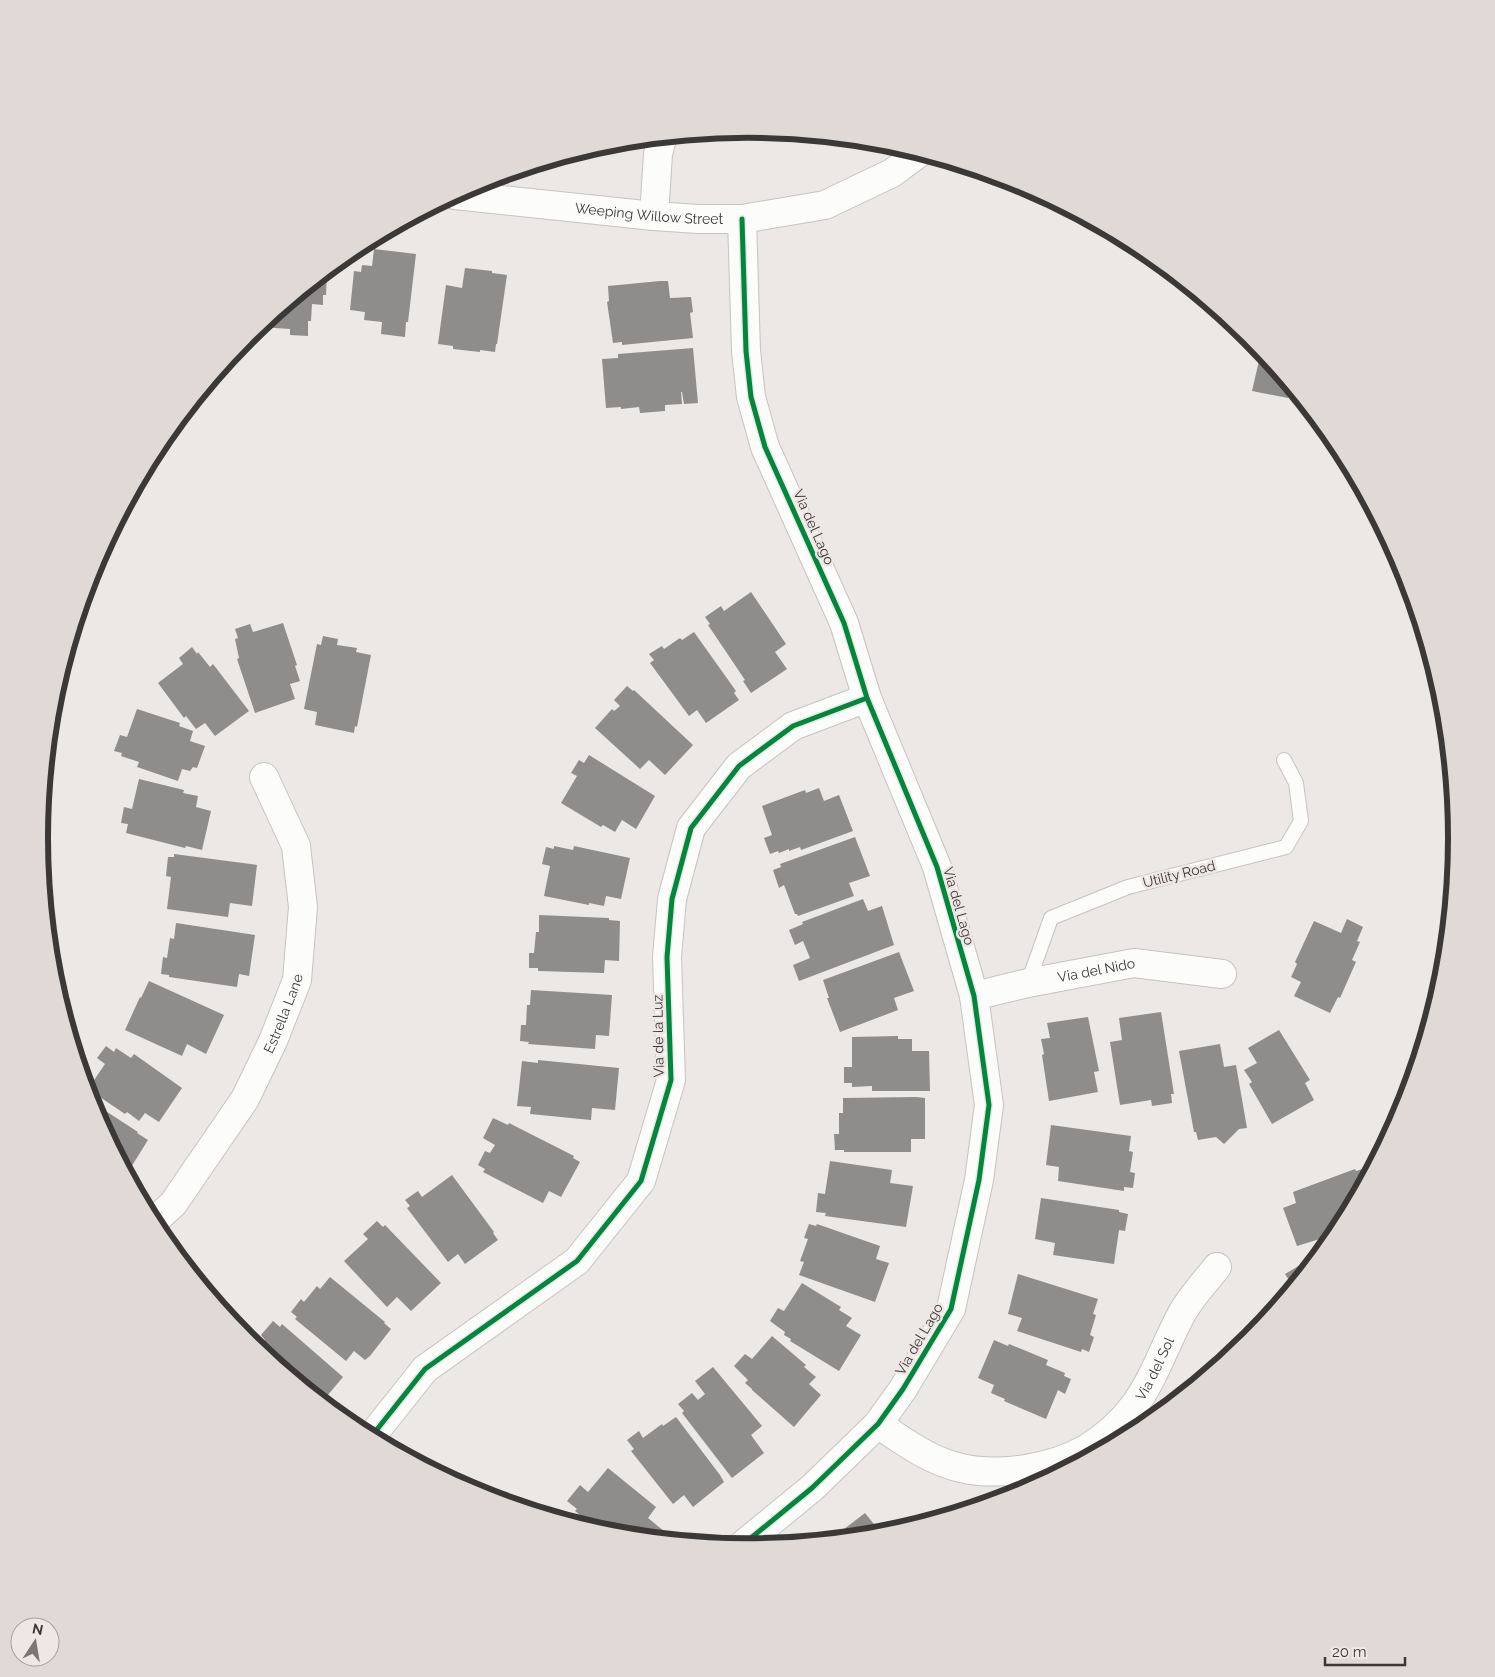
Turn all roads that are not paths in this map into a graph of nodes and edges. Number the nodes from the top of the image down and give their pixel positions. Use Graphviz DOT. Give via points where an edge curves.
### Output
graph roads {
  1 [pos="661,144"];
  2 [pos="913,158"];
  3 [pos="470,197"];
  4 [pos="654,216"];
  5 [pos="742,219"];
  6 [pos="867,698"];
  7 [pos="1284,760"];
  8 [pos="264,777"];
  9 [pos="1222,974"];
  10 [pos="1028,983"];
  11 [pos="974,996"];
  12 [pos="159,1217"];
  13 [pos="1217,1267"];
  14 [pos="878,1424"];
  15 [pos="375,1431"];
  16 [pos="750,1538"];
  1 -- 4 [label="street"];
  2 -- 5 [label="street, Weeping Willow Street" via="892,173 825,205"];
  3 -- 4 [label="street, Weeping Willow Street"];
  4 -- 5 [label="street, Weeping Willow Street"];
  5 -- 6 [label="street, Via del Lago" via="746,351 751,397 766,447 844,623"];
  6 -- 11 [label="street, Via del Lago" via="937,867"];
  6 -- 15 [label="street, Via de la Luz" via="793,726 739,766 691,828 672,899 667,957 671,1080 641,1181 577,1261 425,1369"];
  7 -- 10 [label="lane, Utility Road" via="1296,783 1301,821 1286,847 1128,887 1051,918"];
  8 -- 12 [label="street, Estrella Lane" via="296,846 303,906 297,980 245,1099 173,1204"];
  9 -- 10 [label="street, Via del Nido" via="1134,963"];
  10 -- 11 [label="street, Via del Nido"];
  11 -- 14 [label="street, Via del Lago" via="989,1105 979,1180 951,1309"];
  13 -- 14 [label="street, Via del Sol" via="1182,1313 1134,1406 1112,1429 1086,1448 1046,1464 1014,1470 962,1468 922,1453"];
  14 -- 16 [label="street, Via del Lago" via="812,1488"];
}
